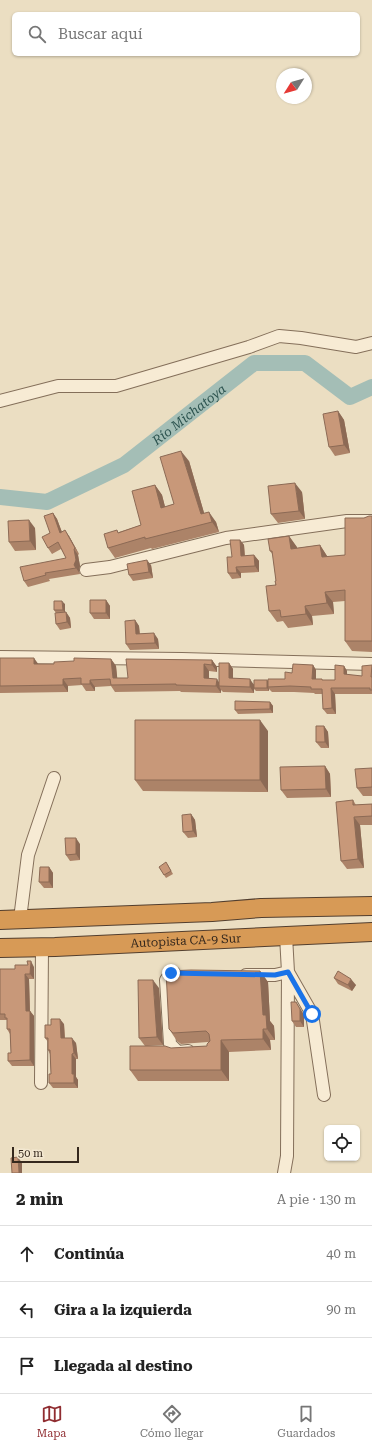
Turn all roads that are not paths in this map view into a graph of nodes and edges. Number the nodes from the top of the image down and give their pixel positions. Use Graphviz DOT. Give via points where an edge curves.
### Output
graph roads {
  1 [pos="372,343"];
  2 [pos="0,401"];
  3 [pos="372,521"];
  4 [pos="86,570"];
  5 [pos="0,657"];
  6 [pos="372,664"];
  7 [pos="54,778"];
  8 [pos="372,906"];
  9 [pos="261,908"];
  10 [pos="60,917"];
  11 [pos="20,919"];
  12 [pos="0,920"];
  13 [pos="372,932"];
  14 [pos="286,936"];
  15 [pos="265,938"];
  16 [pos="48,947"];
  17 [pos="0,948"];
  18 [pos="288,972"];
  19 [pos="187,974"];
  20 [pos="235,974"];
  21 [pos="197,1050"];
  22 [pos="41,1083"];
  23 [pos="324,1095"];
  24 [pos="284,1173"];
  1 -- 2 [label="street" via="356,347 279,336 116,386 58,386"];
  3 -- 4 [label="street" via="347,521 226,538 118,565"];
  5 -- 6 [label="street"];
  7 -- 11 [label="street" via="28,855"];
  8 -- 9 [label="highway"];
  9 -- 10 [label="highway"];
  9 -- 15 [label="highway" via="277,918 280,925 278,932"];
  10 -- 11 [label="highway"];
  10 -- 16 [label="highway" via="48,924 42,932"];
  11 -- 12 [label="highway"];
  13 -- 14 [label="highway, Autopista CA-9 Sur"];
  14 -- 15 [label="highway, Autopista CA-9 Sur"];
  14 -- 18 [label="street"];
  15 -- 16 [label="highway, Autopista CA-9 Sur"];
  16 -- 17 [label="highway, Autopista CA-9 Sur"];
  16 -- 22 [label="street"];
  18 -- 20 [label="street" via="275,975"];
  18 -- 23 [label="street" via="312,1014"];
  18 -- 24 [label="street" via="287,1156"];
  19 -- 21 [label="street" via="171,973 166,980 170,1044 178,1052"];
}
